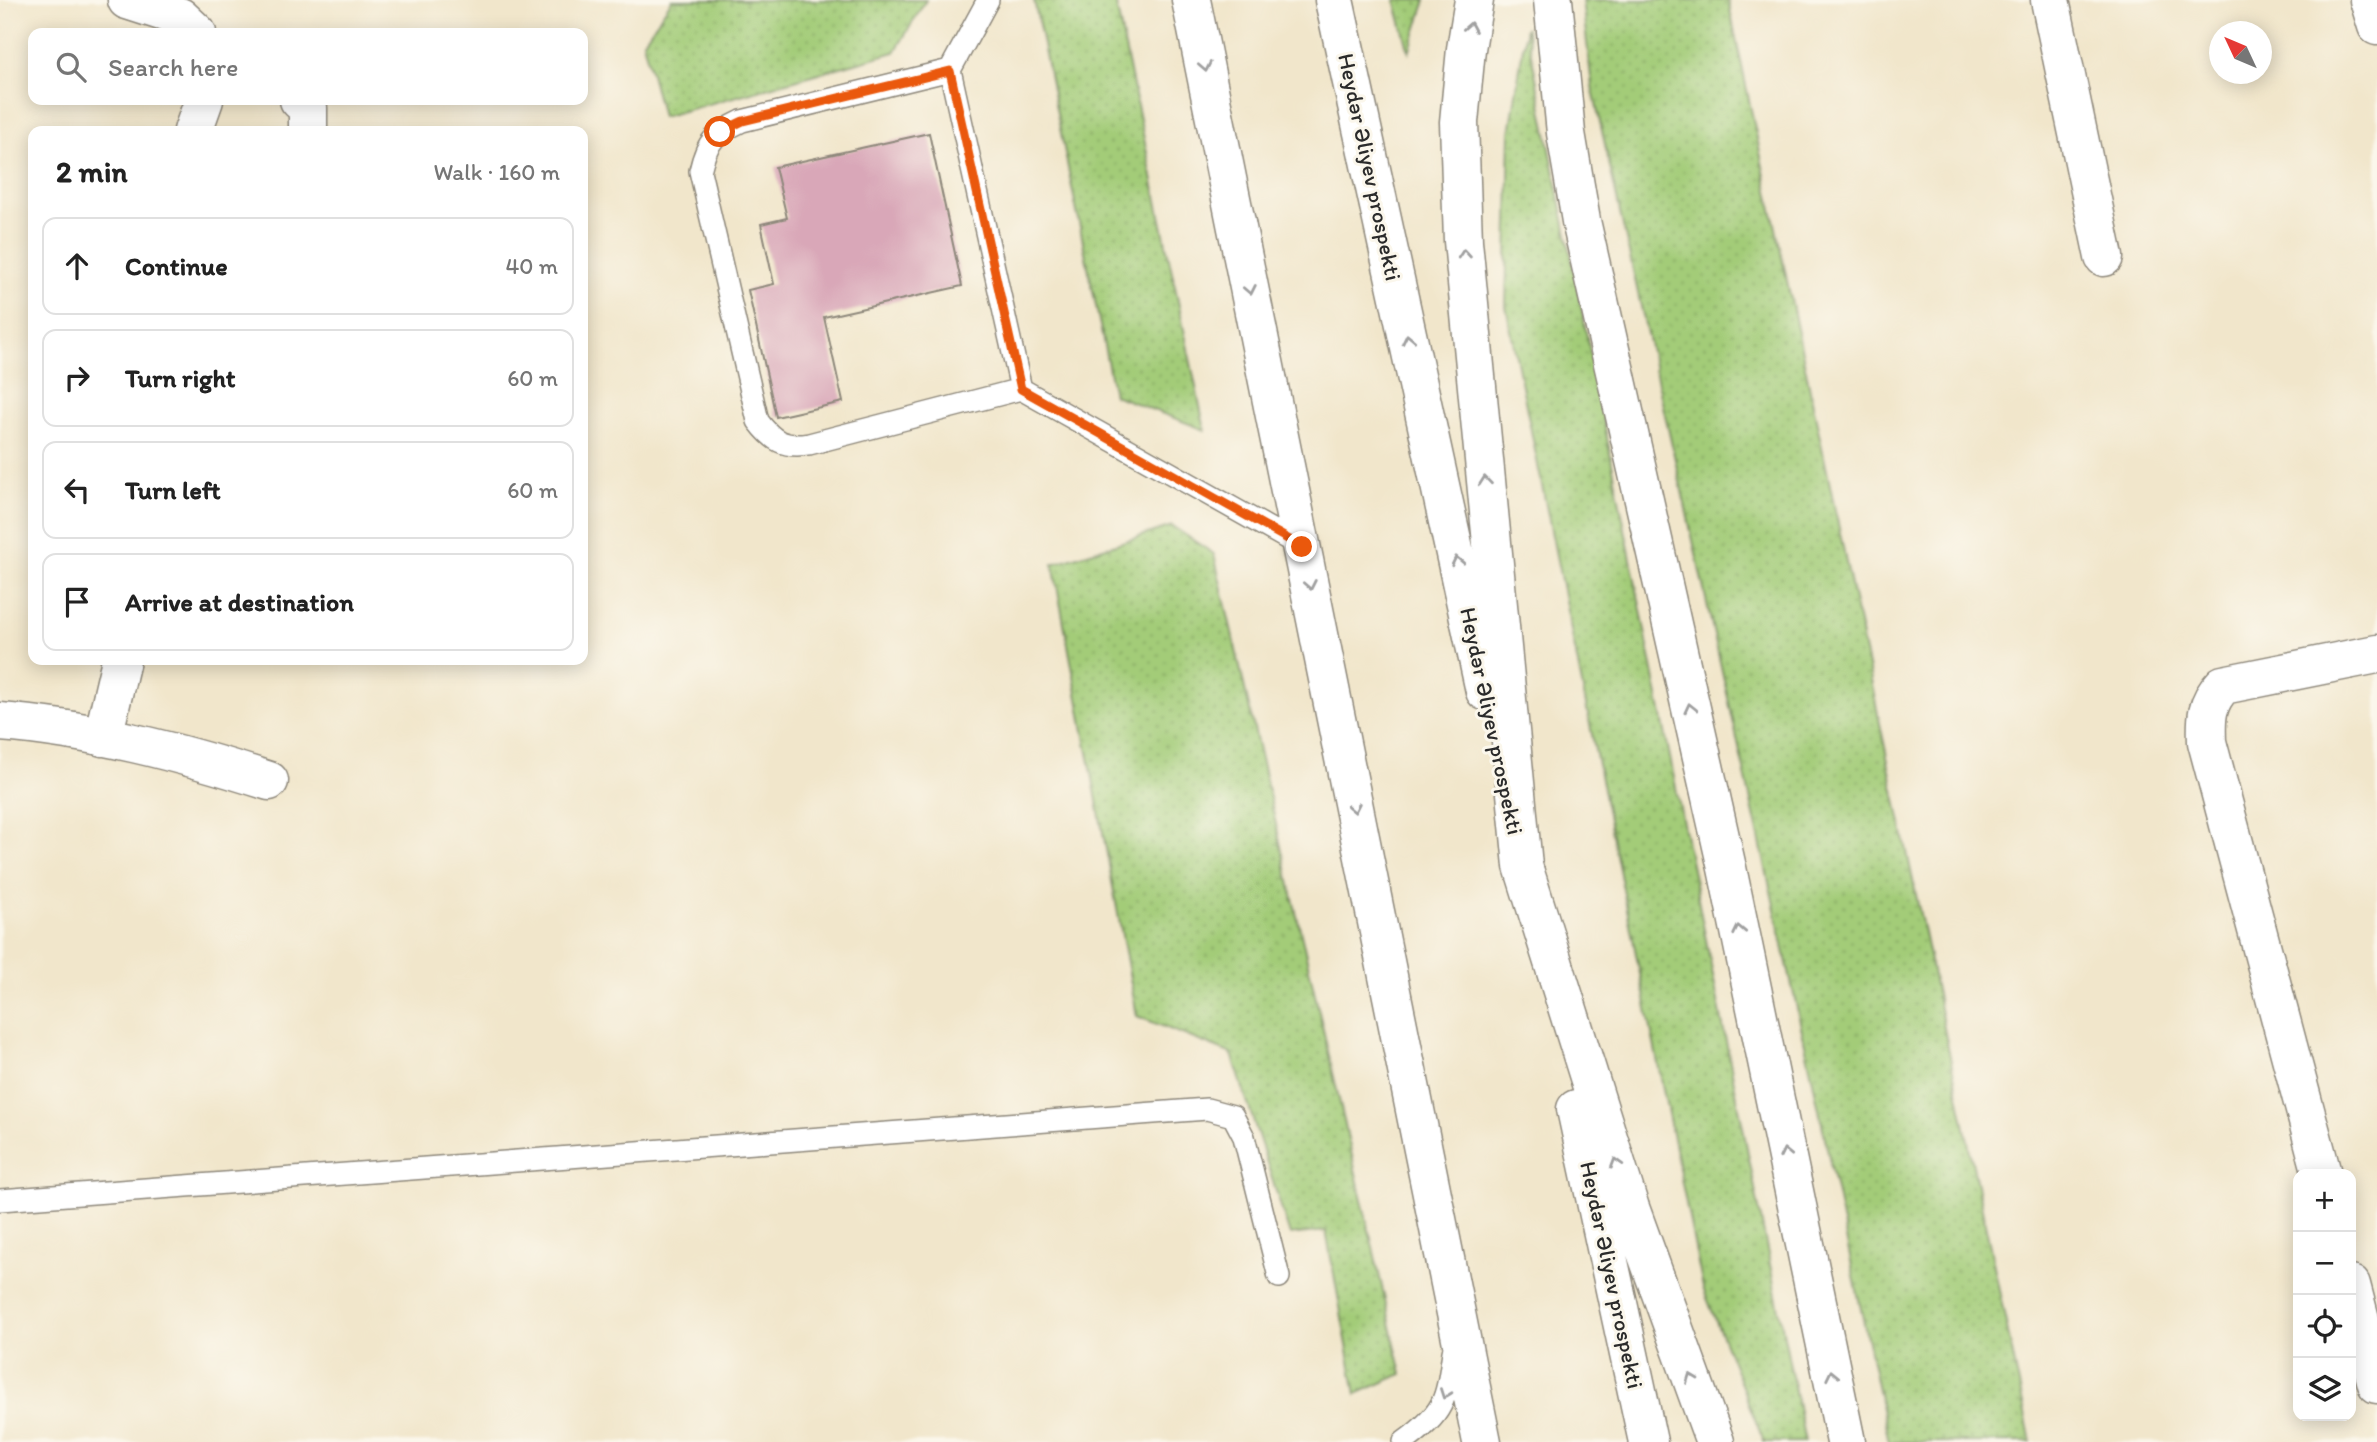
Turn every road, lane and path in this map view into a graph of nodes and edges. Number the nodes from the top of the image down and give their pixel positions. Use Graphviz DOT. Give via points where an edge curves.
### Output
graph roads {
  1 [pos="127,0"];
  2 [pos="988,0"];
  3 [pos="1191,0"];
  4 [pos="1334,0"];
  5 [pos="1474,0"];
  6 [pos="1553,0"];
  7 [pos="2050,0"];
  8 [pos="2369,0"];
  9 [pos="2377,26"];
  10 [pos="192,28"];
  11 [pos="950,71"];
  12 [pos="202,105"];
  13 [pos="305,105"];
  14 [pos="195,126"];
  15 [pos="308,126"];
  16 [pos="2104,257"];
  17 [pos="1021,389"];
  18 [pos="1302,547"];
  19 [pos="2377,654"];
  20 [pos="120,665"];
  21 [pos="0,722"];
  22 [pos="103,737"];
  23 [pos="269,781"];
  24 [pos="1523,866"];
  25 [pos="2321,1169"];
  26 [pos="0,1200"];
  27 [pos="1279,1277"];
  28 [pos="2354,1295"];
  29 [pos="1457,1329"];
  30 [pos="2377,1384"];
  31 [pos="1404,1442"];
  32 [pos="1482,1442"];
  33 [pos="1648,1442"];
  34 [pos="1715,1442"];
  35 [pos="1846,1442"];
  1 -- 10 [label="main road" via="180,17"];
  2 -- 11 [label="lane"];
  3 -- 18 [label="main road, one-way"];
  24 -- 4 [label="main road, Heydər Əliyev prospekti, one-way"];
  24 -- 5 [label="main road, one-way" via="1463,241 1460,122"];
  35 -- 6 [label="main road, one-way" via="1727,868 1581,222 1566,133"];
  7 -- 16 [label="main road"];
  8 -- 9 [label="main road"];
  11 -- 17 [label="lane"];
  11 -- 17 [label="lane" via="743,121 720,132 705,149 700,170 758,421 772,440 791,447 809,444"];
  12 -- 14 [label="main road"];
  13 -- 15 [label="main road"];
  17 -- 18 [label="lane"];
  18 -- 29 [label="main road, one-way"];
  19 -- 25 [label="main road" via="2223,685 2212,697 2206,717 2207,741"];
  20 -- 22 [label="main road"];
  21 -- 22 [label="main road"];
  22 -- 23 [label="main road" via="197,758"];
  24 -- 33 [label="main road, Heydər Əliyev prospekti"];
  34 -- 24 [label="main road, one-way" via="1630,1208"];
  26 -- 27 [label="lane" via="1207,1109 1233,1116 1244,1138"];
  28 -- 30 [label="main road"];
  29 -- 31 [label="lane, one-way" via="1448,1389 1433,1421"];
  29 -- 32 [label="main road"];
}
